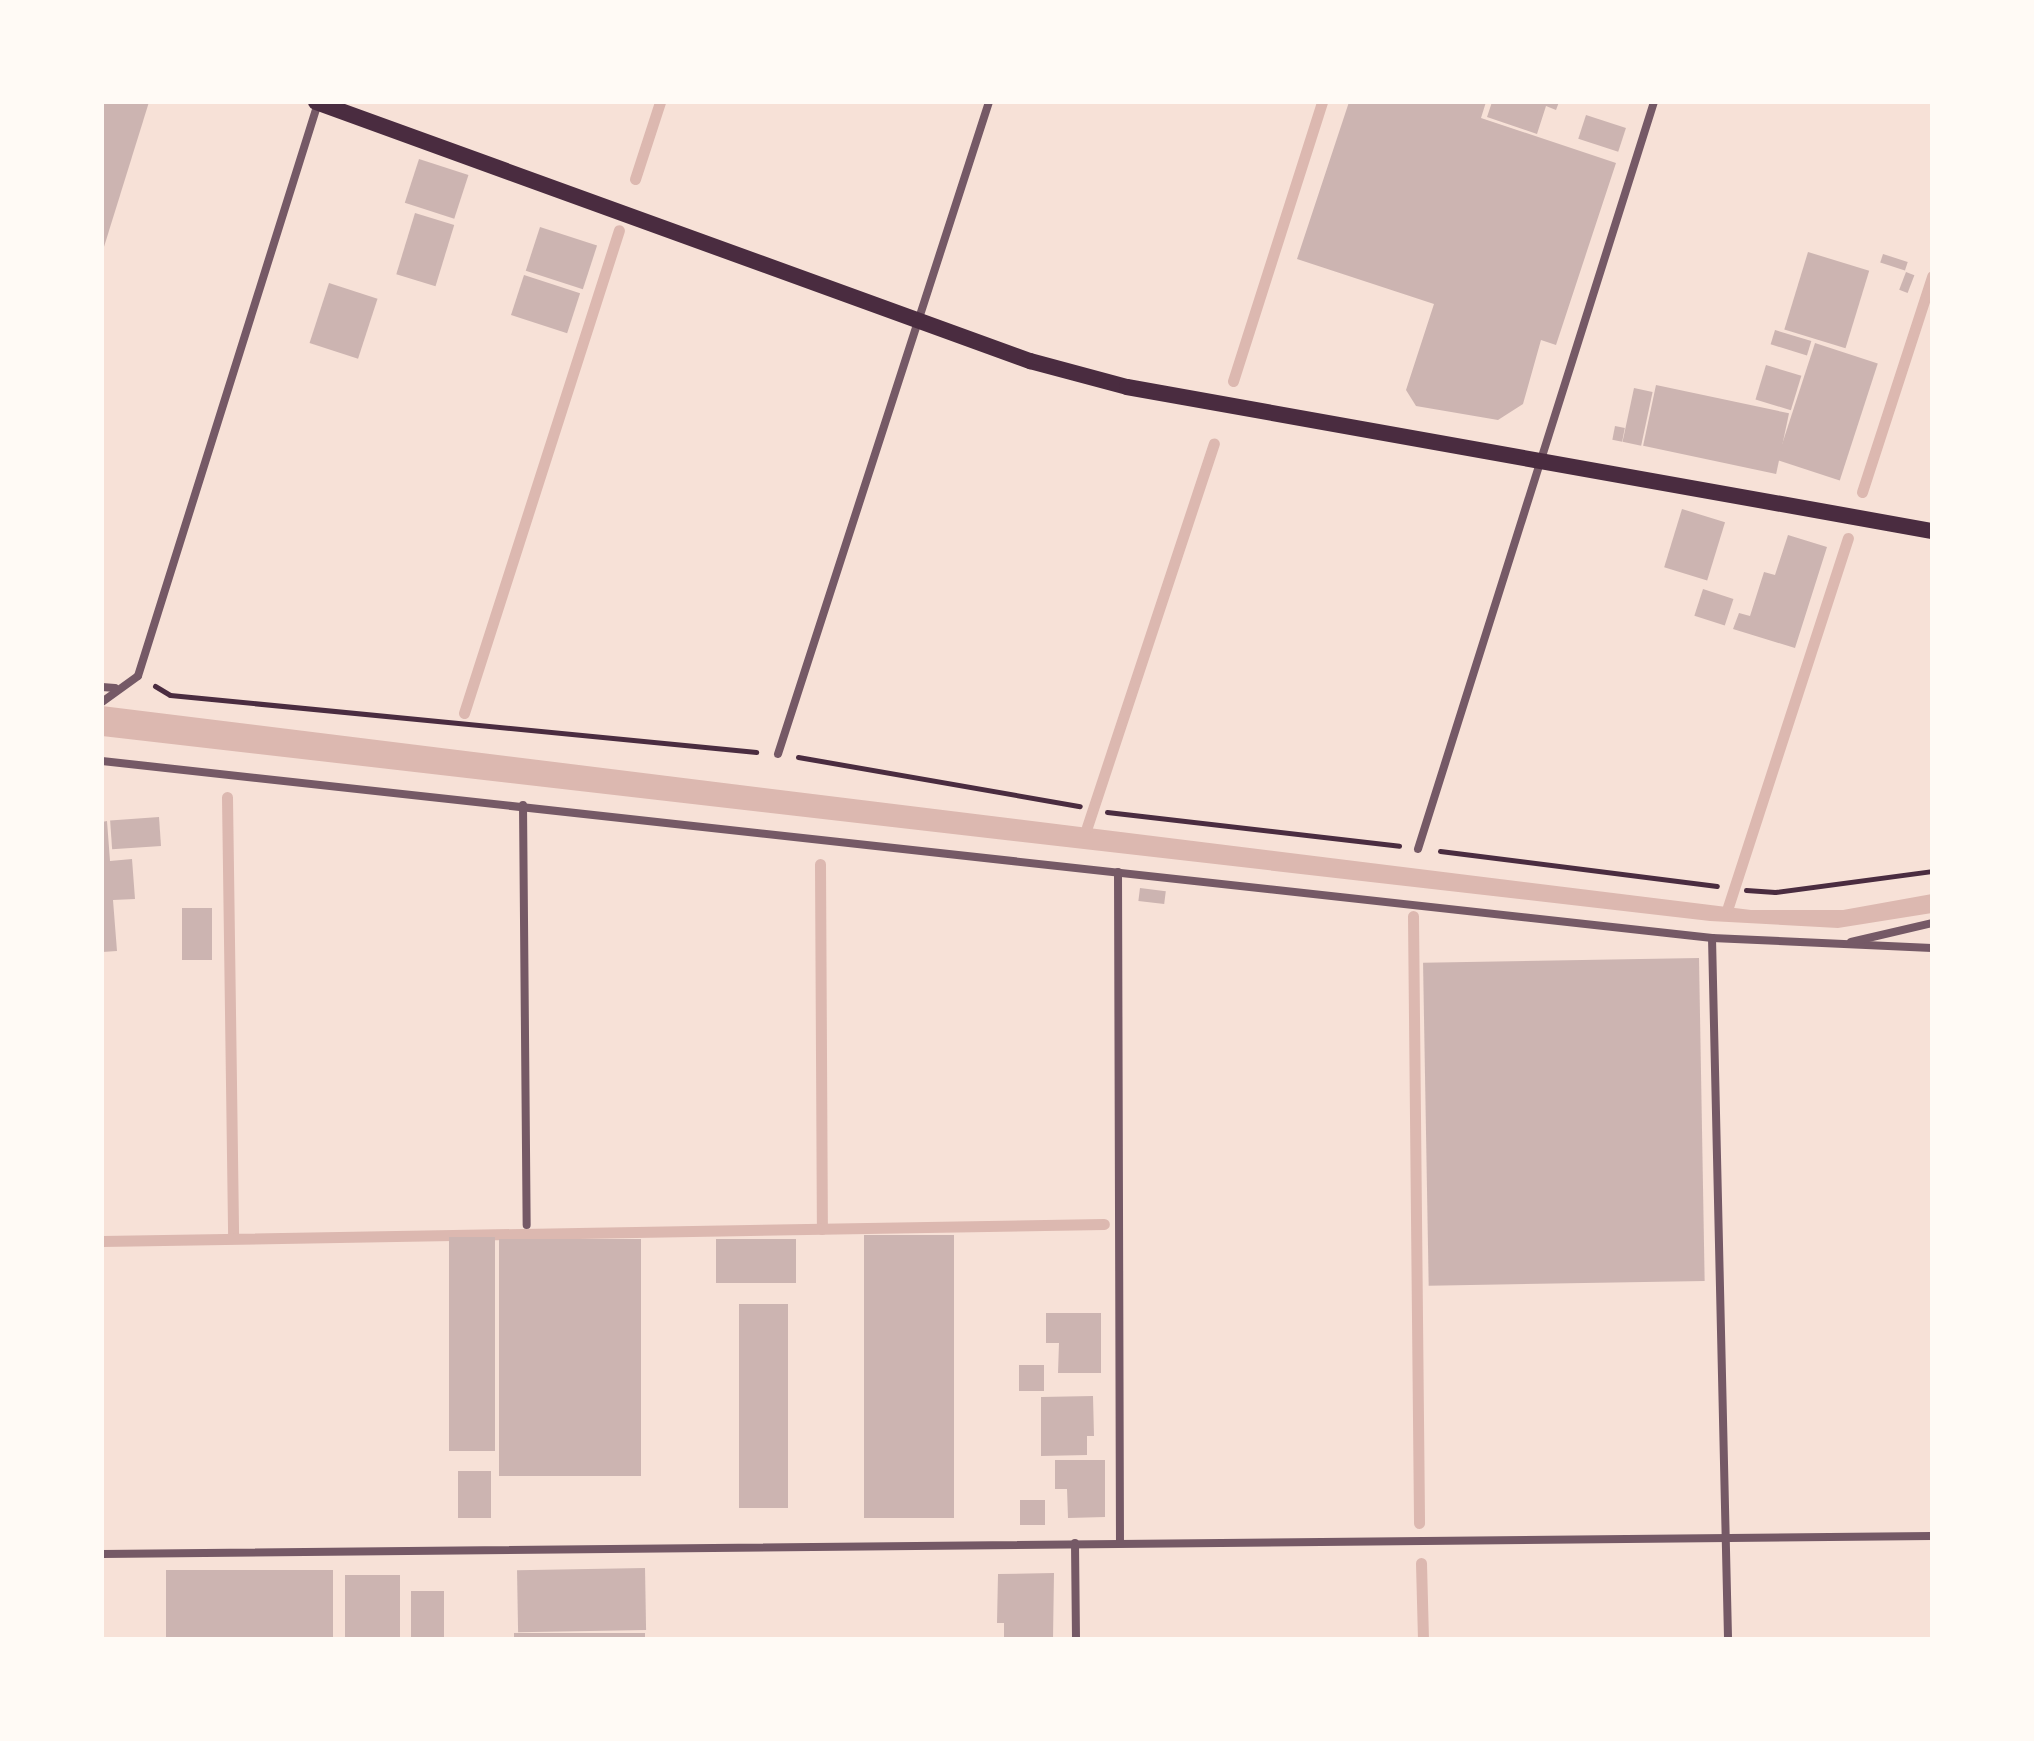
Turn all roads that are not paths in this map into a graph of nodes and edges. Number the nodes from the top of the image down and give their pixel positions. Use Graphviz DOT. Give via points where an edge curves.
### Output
graph roads {
  1 [pos="317,102"];
  2 [pos="989,102"];
  3 [pos="1654,102"];
  4 [pos="921,317"];
  5 [pos="1540,461"];
  6 [pos="1932,531"];
  7 [pos="102,687"];
  8 [pos="115,688"];
  9 [pos="102,702"];
  10 [pos="778,754"];
  11 [pos="102,761"];
  12 [pos="523,805"];
  13 [pos="1418,849"];
  14 [pos="1118,872"];
  15 [pos="1932,923"];
  16 [pos="1712,938"];
  17 [pos="1828,946"];
  18 [pos="1932,948"];
  19 [pos="527,1225"];
  20 [pos="1932,1536"];
  21 [pos="1726,1538"];
  22 [pos="1120,1542"];
  23 [pos="1075,1543"];
  24 [pos="102,1554"];
  25 [pos="1076,1639"];
  26 [pos="1728,1639"];
  1 -- 4 [label="main road"];
  1 -- 8 [label="street" via="138,676"];
  2 -- 4 [label="street"];
  3 -- 5 [label="street"];
  4 -- 5 [label="main road" via="1030,361 1127,387"];
  4 -- 10 [label="street"];
  5 -- 6 [label="main road"];
  5 -- 13 [label="street"];
  7 -- 8 [label="street"];
  8 -- 9 [label="street"];
  11 -- 12 [label="street"];
  12 -- 14 [label="street"];
  12 -- 19 [label="street"];
  14 -- 16 [label="street"];
  14 -- 22 [label="street"];
  15 -- 17 [label="street"];
  16 -- 17 [label="street"];
  16 -- 21 [label="street"];
  17 -- 18 [label="street"];
  20 -- 21 [label="street"];
  21 -- 22 [label="street"];
  21 -- 26 [label="street"];
  22 -- 23 [label="street"];
  23 -- 24 [label="street"];
  23 -- 25 [label="street"];
}
